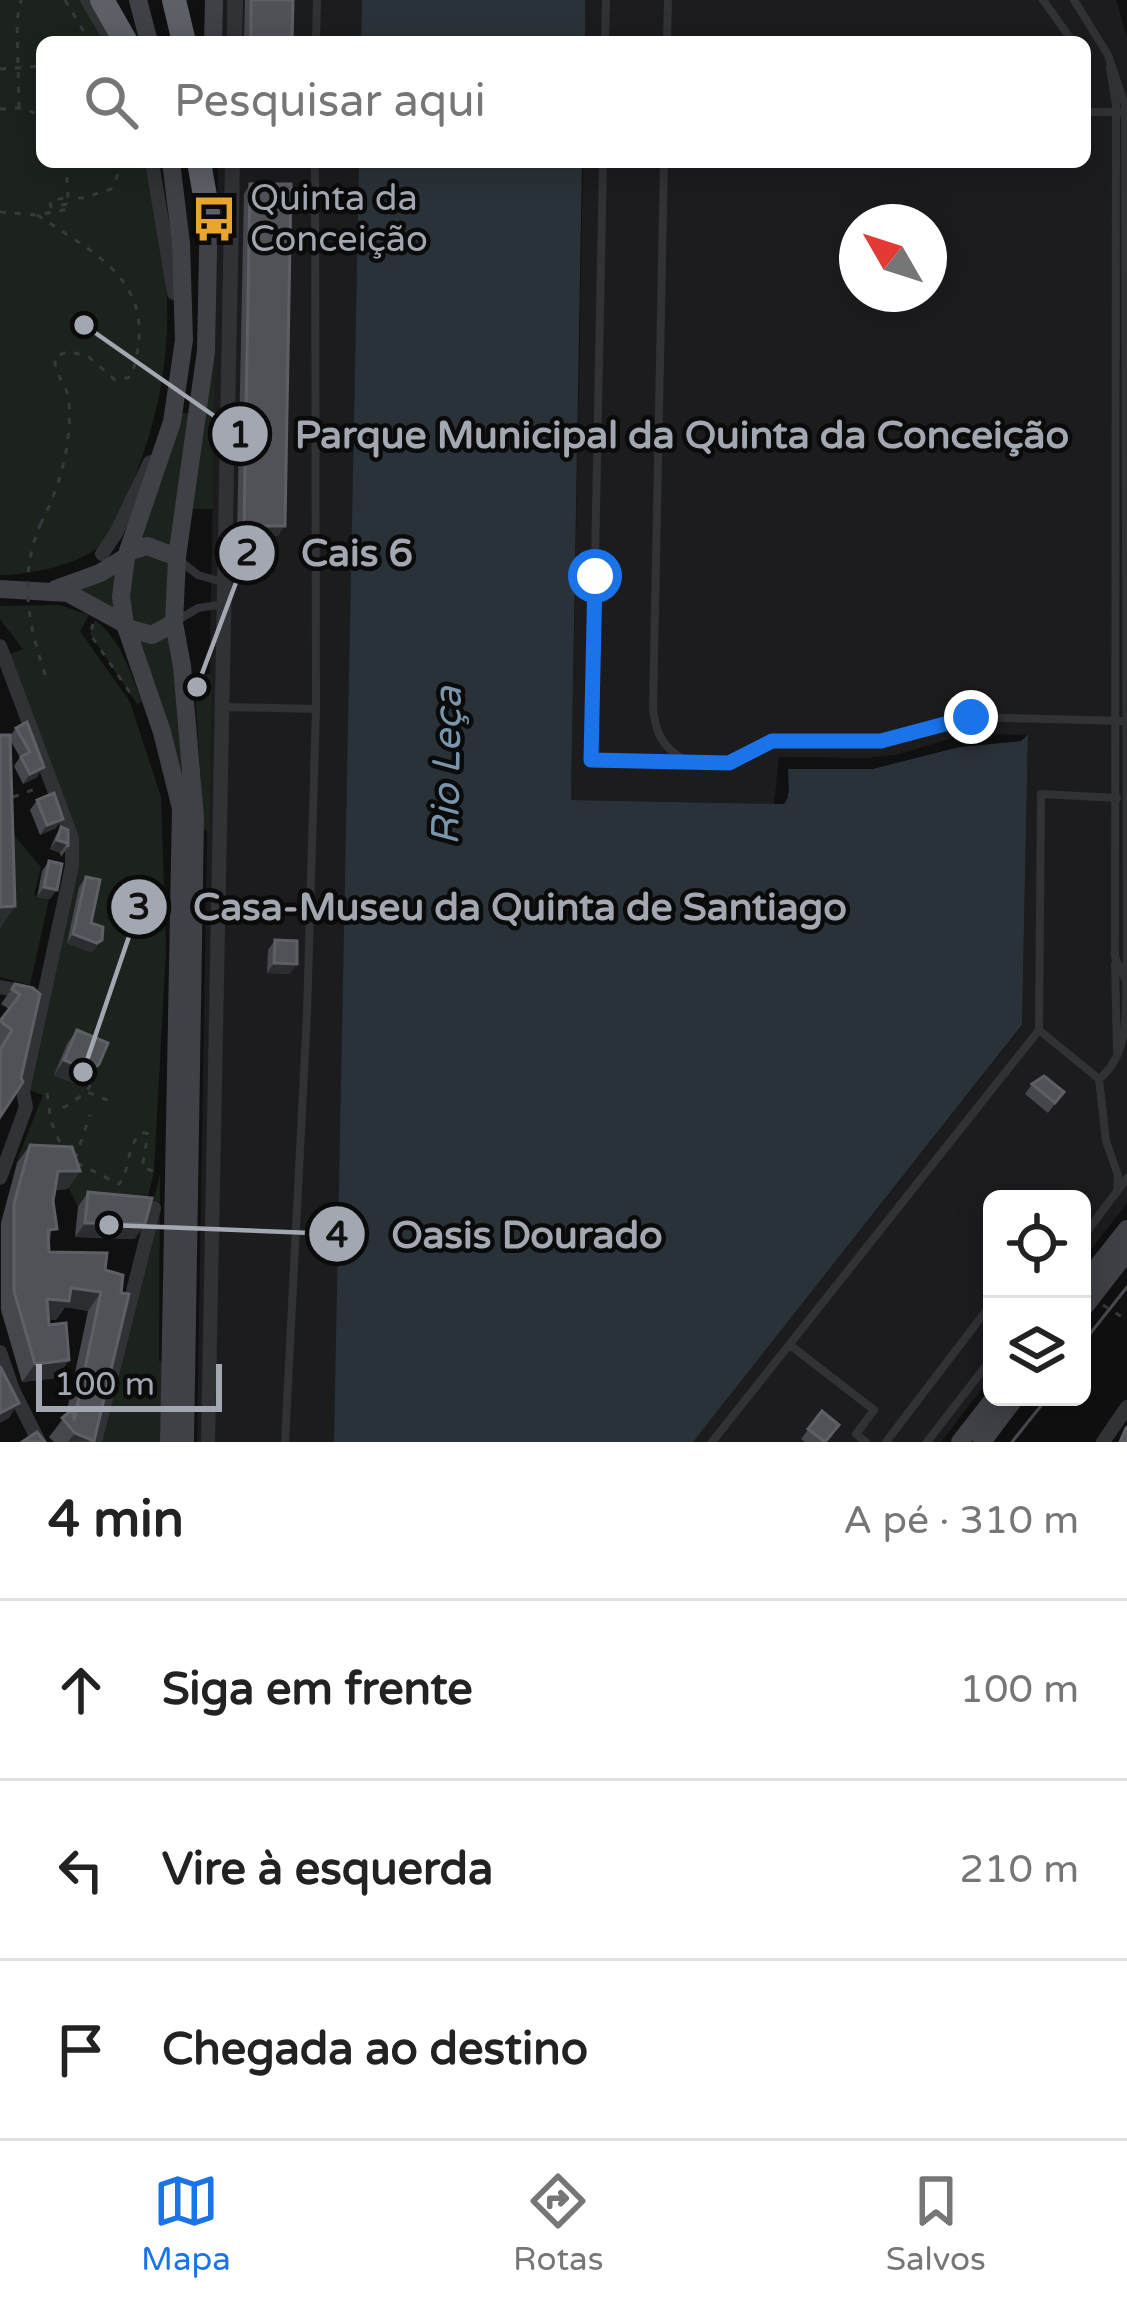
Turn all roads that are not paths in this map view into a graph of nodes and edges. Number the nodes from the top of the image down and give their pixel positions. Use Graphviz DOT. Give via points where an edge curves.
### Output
graph roads {
  1 [pos="87,0"];
  2 [pos="102,0"];
  3 [pos="138,0"];
  4 [pos="174,0"];
  5 [pos="214,0"];
  6 [pos="235,0"];
  7 [pos="317,0"];
  8 [pos="606,0"];
  9 [pos="668,0"];
  10 [pos="1042,0"];
  11 [pos="1073,0"];
  12 [pos="108,36"];
  13 [pos="123,36"];
  14 [pos="147,36"];
  15 [pos="183,36"];
  16 [pos="213,36"];
  17 [pos="234,36"];
  18 [pos="316,36"];
  19 [pos="605,36"];
  20 [pos="667,36"];
  21 [pos="1068,36"];
  22 [pos="1121,112"];
  23 [pos="153,168"];
  24 [pos="172,168"];
  25 [pos="200,168"];
  26 [pos="210,168"];
  27 [pos="232,168"];
  28 [pos="232,168"];
  29 [pos="315,168"];
  30 [pos="603,168"];
  31 [pos="664,168"];
  32 [pos="208,213"];
  33 [pos="102,554"];
  34 [pos="128,554"];
  35 [pos="177,557"];
  36 [pos="219,581"];
  37 [pos="0,589"];
  38 [pos="45,591"];
  39 [pos="219,605"];
  40 [pos="174,623"];
  41 [pos="126,626"];
  42 [pos="0,646"];
  43 [pos="222,707"];
  44 [pos="316,709"];
  45 [pos="1121,721"];
  46 [pos="688,762"];
  47 [pos="1117,798"];
  48 [pos="1115,956"];
  49 [pos="1127,975"];
  50 [pos="0,987"];
  51 [pos="43,995"];
  52 [pos="1040,1030"];
  53 [pos="1117,1054"];
  54 [pos="1099,1079"];
  55 [pos="1113,1163"];
  56 [pos="1127,1168"];
  57 [pos="0,1178"];
  58 [pos="1127,1178"];
  59 [pos="1117,1192"];
  60 [pos="154,1208"];
  61 [pos="1091,1226"];
  62 [pos="1127,1228"];
  63 [pos="1127,1252"];
  64 [pos="1091,1274"];
  65 [pos="1091,1298"];
  66 [pos="983,1315"];
  67 [pos="790,1345"];
  68 [pos="0,1352"];
  69 [pos="983,1370"];
  70 [pos="988,1406"];
  71 [pos="1009,1406"];
  72 [pos="1127,1407"];
  73 [pos="166,1436"];
  74 [pos="39,1442"];
  75 [pos="95,1442"];
  76 [pos="185,1442"];
  77 [pos="208,1442"];
  78 [pos="285,1442"];
  79 [pos="712,1442"];
  80 [pos="866,1442"];
  81 [pos="886,1442"];
  82 [pos="927,1442"];
  83 [pos="960,1442"];
  84 [pos="982,1442"];
  85 [pos="1102,1442"];
  1 -- 12 [label="street"];
  2 -- 13 [label="highway"];
  3 -- 14 [label="main road"];
  4 -- 15 [label="highway"];
  5 -- 16 [label="main road"];
  6 -- 17 [label="lane"];
  7 -- 18 [label="lane"];
  8 -- 19 [label="lane"];
  9 -- 20 [label="lane"];
  10 -- 21 [label="lane"];
  11 -- 22 [label="lane" via="1108,55"];
  22 -- 45 [label="lane"];
  23 -- 33 [label="street" via="173,282 170,401 155,451"];
  24 -- 34 [label="main road" via="184,340 172,422"];
  25 -- 32 [label="highway"];
  26 -- 32 [label="main road"];
  27 -- 36 [label="lane"];
  28 -- 43 [label="lane"];
  29 -- 44 [label="lane"];
  30 -- 46 [label="lane" via="591,760"];
  31 -- 46 [label="lane" via="653,709 656,733"];
  32 -- 35 [label="main road" via="206,351"];
  34 -- 35 [label="main road" via="147,546"];
  34 -- 38 [label="main road"];
  34 -- 41 [label="main road" via="121,579"];
  35 -- 36 [label="lane"];
  35 -- 40 [label="main road"];
  36 -- 39 [label="lane"];
  37 -- 38 [label="main road"];
  38 -- 41 [label="main road" via="68,593"];
  39 -- 40 [label="lane"];
  39 -- 43 [label="lane"];
  40 -- 41 [label="main road" via="152,635"];
  40 -- 76 [label="main road" via="195,818"];
  41 -- 73 [label="main road" via="181,808"];
  42 -- 51 [label="street" via="72,838"];
  43 -- 44 [label="lane"];
  43 -- 77 [label="lane"];
  44 -- 78 [label="lane"];
  45 -- 46 [label="lane" via="971,717 881,741 772,741 739,760"];
  45 -- 47 [label="lane"];
  45 -- 49 [label="lane"];
  47 -- 48 [label="lane"];
  47 -- 52 [label="lane" via="1041,794"];
  48 -- 49 [label="lane"];
  48 -- 53 [label="lane"];
  49 -- 53 [label="lane" via="1126,1031"];
  50 -- 51 [label="street"];
  51 -- 57 [label="street" via="26,1107"];
  52 -- 54 [label="lane"];
  52 -- 67 [label="lane"];
  53 -- 54 [label="lane"];
  54 -- 55 [label="lane"];
  55 -- 56 [label="lane"];
  55 -- 59 [label="lane"];
  58 -- 59 [label="lane"];
  59 -- 61 [label="lane"];
  60 -- 75 [label="street"];
  62 -- 64 [label="main road"];
  63 -- 65 [label="main road"];
  66 -- 81 [label="lane"];
  67 -- 79 [label="lane"];
  67 -- 80 [label="lane" via="874,1410 856,1434"];
  68 -- 74 [label="street"];
  69 -- 82 [label="lane"];
  70 -- 83 [label="main road"];
  71 -- 84 [label="main road"];
  72 -- 85 [label="street"];
}
